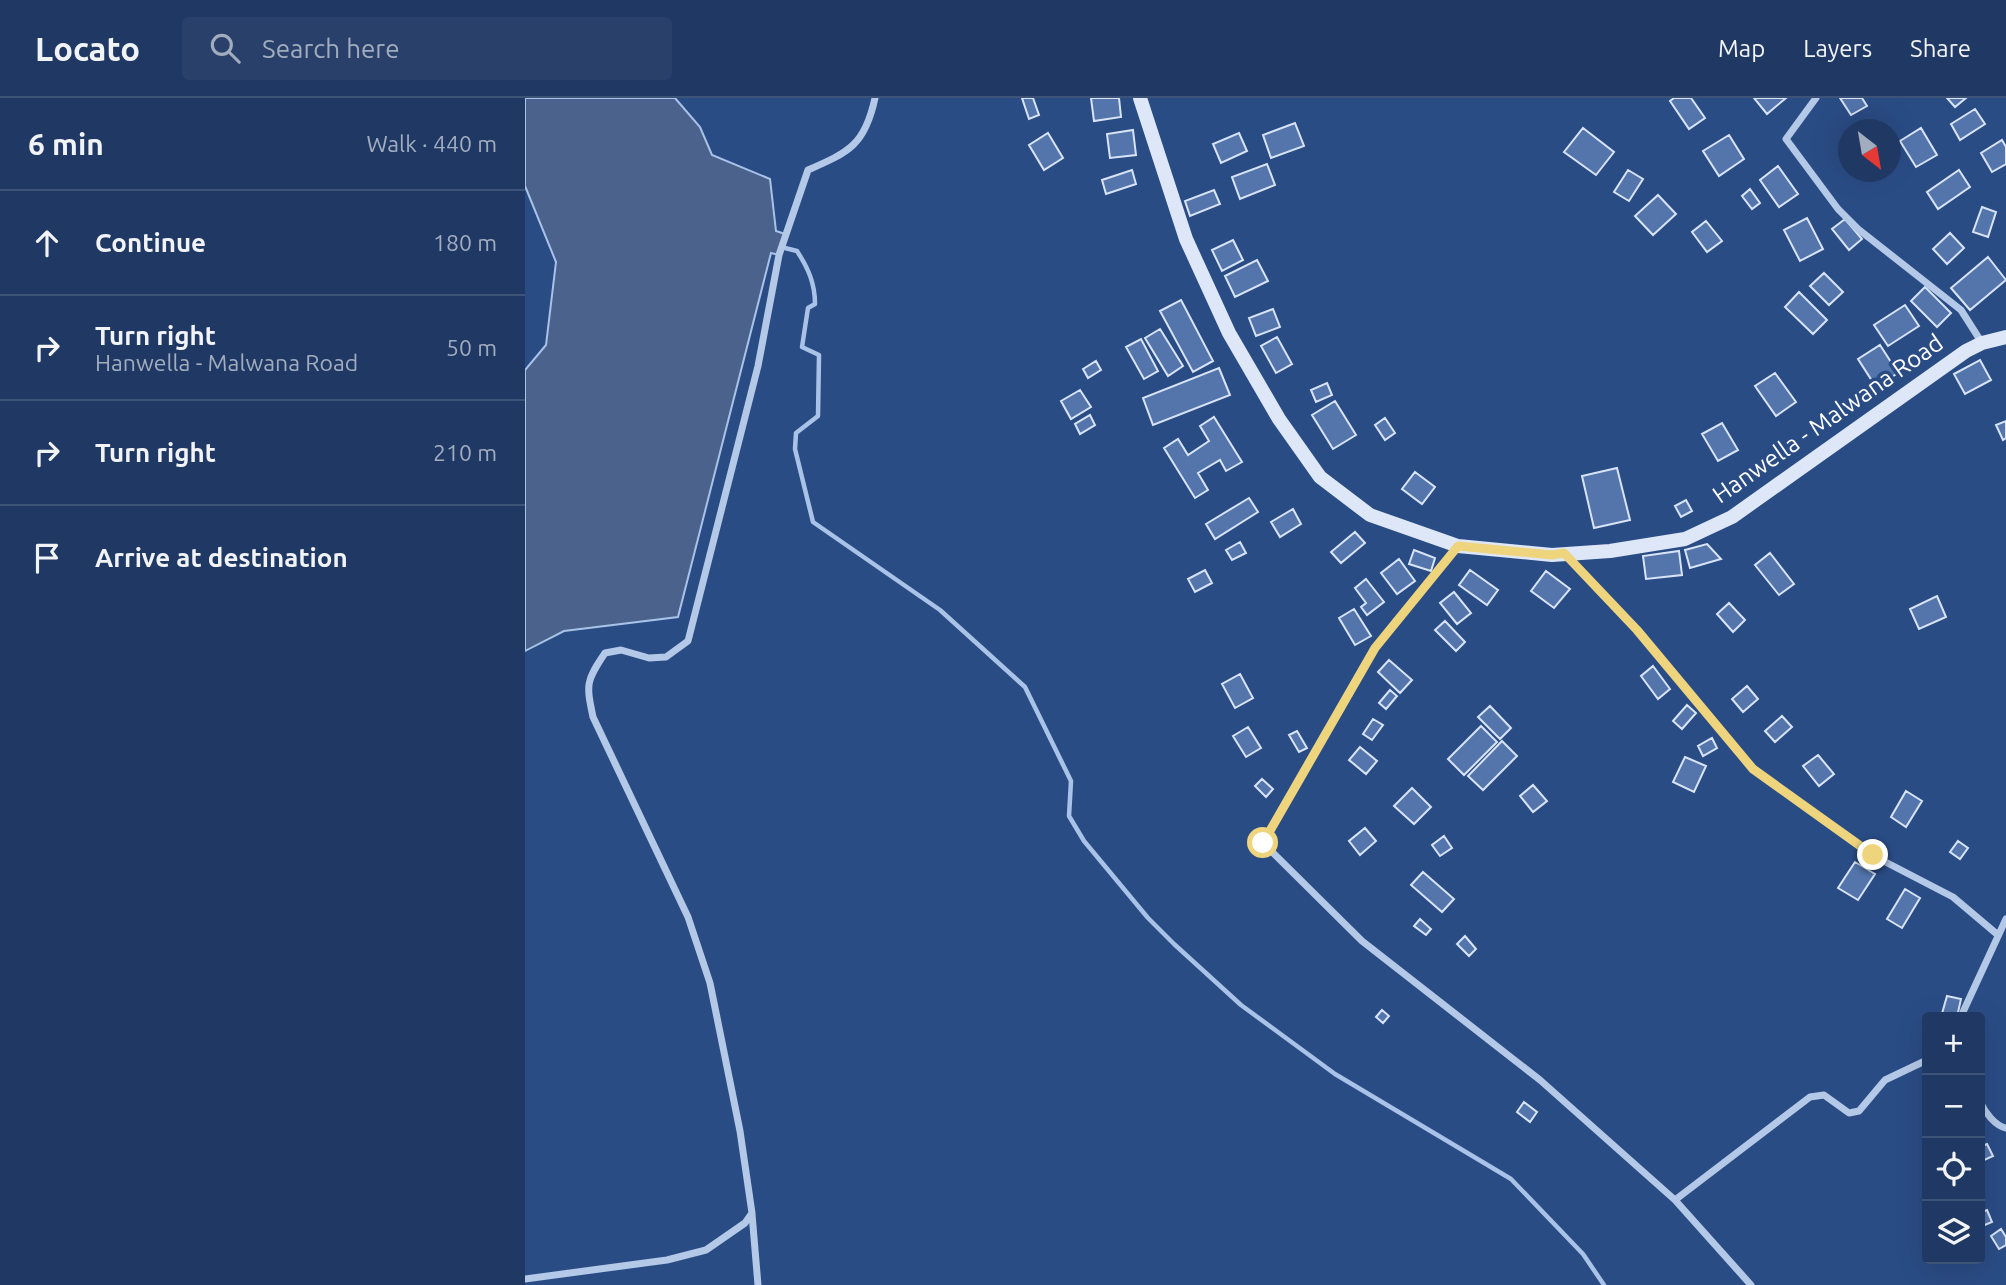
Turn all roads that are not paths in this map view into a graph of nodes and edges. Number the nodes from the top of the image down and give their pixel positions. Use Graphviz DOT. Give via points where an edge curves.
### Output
graph roads {
  1 [pos="874,98"];
  2 [pos="1140,98"];
  3 [pos="1815,98"];
  4 [pos="2006,337"];
  5 [pos="1982,342"];
  6 [pos="1458,546"];
  7 [pos="1564,553"];
  8 [pos="2006,919"];
  9 [pos="1997,935"];
  10 [pos="1963,1012"];
  11 [pos="1922,1062"];
  12 [pos="1985,1111"];
  13 [pos="2006,1128"];
  14 [pos="1675,1200"];
  15 [pos="751,1213"];
  16 [pos="525,1279"];
  17 [pos="758,1285"];
  18 [pos="1751,1285"];
  1 -- 15 [label="street" via="858,142 842,155 808,170 785,234 758,366 688,640 666,657 621,650 605,653 589,676 593,717 688,917 710,984 740,1131"];
  2 -- 6 [label="street, Hanwella - Malwana Road" via="1186,239 1229,333 1285,429 1320,477 1370,515"];
  3 -- 5 [label="street" via="1786,139 1838,209 1961,310"];
  4 -- 5 [label="street, Hanwella - Malwana Road"];
  5 -- 7 [label="street, Hanwella - Malwana Road" via="1732,517 1685,539"];
  6 -- 7 [label="street, Hanwella - Malwana Road"];
  6 -- 14 [label="street" via="1375,648 1263,843 1362,941 1540,1080"];
  7 -- 9 [label="street" via="1637,630 1753,769 1873,855 1954,897"];
  8 -- 9 [label="street"];
  9 -- 10 [label="street"];
  11 -- 14 [label="street" via="1885,1080 1859,1111 1849,1113 1824,1095 1810,1097"];
  12 -- 13 [label="street"];
  14 -- 18 [label="street"];
  15 -- 16 [label="street" via="745,1223 706,1250 667,1260"];
  15 -- 17 [label="street"];
}
